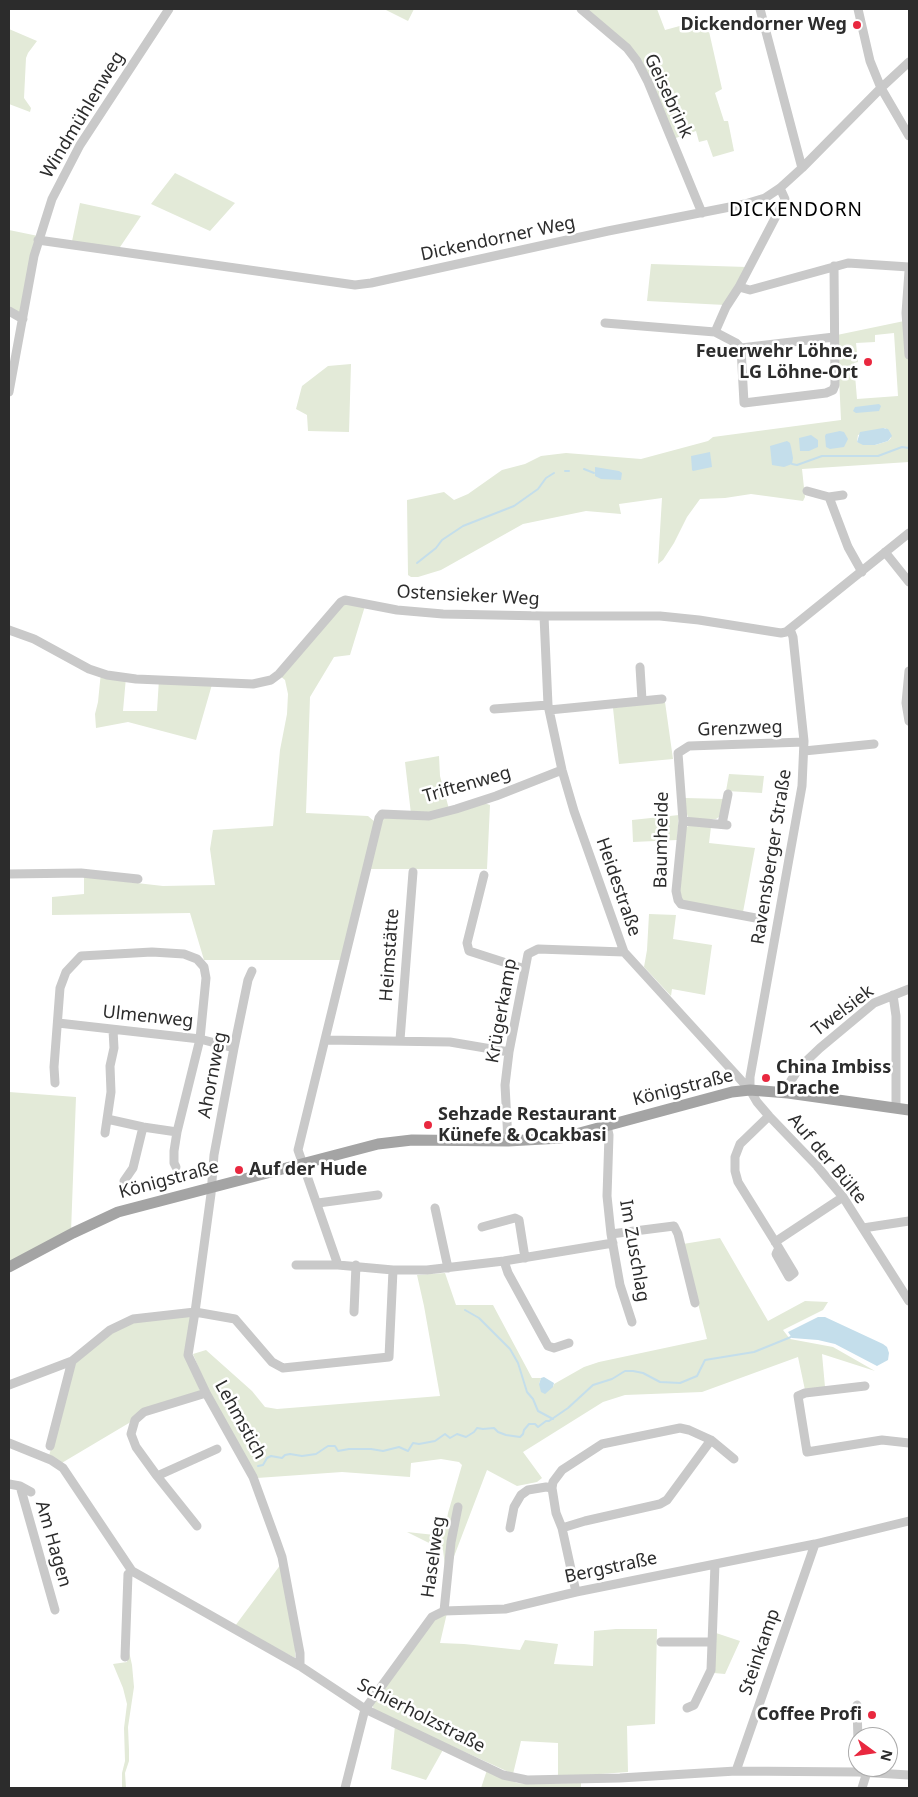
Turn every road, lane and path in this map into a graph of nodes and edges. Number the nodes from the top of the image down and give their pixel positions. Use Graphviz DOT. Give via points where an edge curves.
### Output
graph roads {
  1 [pos="169,9"];
  2 [pos="581,9"];
  3 [pos="760,9"];
  4 [pos="858,9"];
  5 [pos="909,62"];
  6 [pos="881,88"];
  7 [pos="909,136"];
  8 [pos="802,168"];
  9 [pos="780,188"];
  10 [pos="702,213"];
  11 [pos="38,240"];
  12 [pos="834,266"];
  13 [pos="909,269"];
  14 [pos="739,287"];
  15 [pos="9,311"];
  16 [pos="23,319"];
  17 [pos="605,323"];
  18 [pos="715,332"];
  19 [pos="834,337"];
  20 [pos="741,348"];
  21 [pos="909,355"];
  22 [pos="9,392"];
  23 [pos="807,491"];
  24 [pos="843,495"];
  25 [pos="829,497"];
  26 [pos="909,533"];
  27 [pos="885,552"];
  28 [pos="862,572"];
  29 [pos="909,582"];
  30 [pos="544,616"];
  31 [pos="790,629"];
  32 [pos="9,630"];
  33 [pos="640,667"];
  34 [pos="909,671"];
  35 [pos="662,699"];
  36 [pos="642,700"];
  37 [pos="549,708"];
  38 [pos="494,709"];
  39 [pos="909,721"];
  40 [pos="874,744"];
  41 [pos="804,747"];
  42 [pos="678,753"];
  43 [pos="562,770"];
  44 [pos="728,794"];
  45 [pos="683,821"];
  46 [pos="413,872"];
  47 [pos="9,874"];
  48 [pos="484,875"];
  49 [pos="138,879"];
  50 [pos="761,919"];
  51 [pos="624,952"];
  52 [pos="525,969"];
  53 [pos="252,971"];
  54 [pos="909,989"];
  55 [pos="893,994"];
  56 [pos="58,1023"];
  57 [pos="113,1030"];
  58 [pos="200,1039"];
  59 [pos="326,1040"];
  60 [pos="400,1040"];
  61 [pos="234,1048"];
  62 [pos="509,1052"];
  63 [pos="55,1082"];
  64 [pos="750,1090"];
  65 [pos="788,1093"];
  66 [pos="896,1108"];
  67 [pos="909,1110"];
  68 [pos="770,1116"];
  69 [pos="107,1119"];
  70 [pos="607,1126"];
  71 [pos="143,1127"];
  72 [pos="177,1132"];
  73 [pos="105,1133"];
  74 [pos="508,1141"];
  75 [pos="302,1164"];
  76 [pos="176,1167"];
  77 [pos="124,1181"];
  78 [pos="212,1187"];
  79 [pos="378,1194"];
  80 [pos="843,1198"];
  81 [pos="318,1203"];
  82 [pos="435,1208"];
  83 [pos="909,1221"];
  84 [pos="482,1227"];
  85 [pos="863,1228"];
  86 [pos="612,1238"];
  87 [pos="525,1258"];
  88 [pos="504,1261"];
  89 [pos="338,1265"];
  90 [pos="356,1265"];
  91 [pos="296,1266"];
  92 [pos="9,1267"];
  93 [pos="448,1268"];
  94 [pos="392,1270"];
  95 [pos="909,1301"];
  96 [pos="695,1303"];
  97 [pos="196,1312"];
  98 [pos="354,1312"];
  99 [pos="632,1322"];
  100 [pos="569,1343"];
  101 [pos="72,1361"];
  102 [pos="9,1385"];
  103 [pos="866,1386"];
  104 [pos="206,1393"];
  105 [pos="712,1440"];
  106 [pos="909,1442"];
  107 [pos="9,1443"];
  108 [pos="50,1446"];
  109 [pos="217,1449"];
  110 [pos="734,1459"];
  111 [pos="157,1476"];
  112 [pos="9,1484"];
  113 [pos="20,1486"];
  114 [pos="552,1488"];
  115 [pos="31,1492"];
  116 [pos="458,1507"];
  117 [pos="909,1521"];
  118 [pos="197,1526"];
  119 [pos="510,1528"];
  120 [pos="562,1528"];
  121 [pos="815,1544"];
  122 [pos="715,1564"];
  123 [pos="132,1571"];
  124 [pos="576,1592"];
  125 [pos="55,1610"];
  126 [pos="444,1611"];
  127 [pos="661,1642"];
  128 [pos="712,1642"];
  129 [pos="125,1657"];
  130 [pos="300,1666"];
  131 [pos="857,1705"];
  132 [pos="687,1708"];
  133 [pos="365,1709"];
  134 [pos="858,1727"];
  135 [pos="848,1770"];
  136 [pos="736,1771"];
  137 [pos="345,1788"];
  1 -- 11 [label="street, Windmühlenweg" via="80,145 52,199"];
  2 -- 10 [label="street, Geisebrink" via="627,48 637,61"];
  3 -- 8 [label="street"];
  4 -- 6 [label="street" via="870,61"];
  5 -- 6 [label="street, Dickendorner Weg"];
  6 -- 7 [label="street"];
  6 -- 8 [label="street, Dickendorner Weg"];
  8 -- 9 [label="street, Dickendorner Weg"];
  9 -- 10 [label="street, Dickendorner Weg" via="765,198"];
  9 -- 14 [label="street" via="785,199"];
  10 -- 11 [label="street, Dickendorner Weg" via="355,285"];
  11 -- 16 [label="street, Windmühlenweg"];
  12 -- 13 [label="street" via="848,263"];
  12 -- 14 [label="street" via="750,290"];
  12 -- 19 [label="street"];
  13 -- 21 [label="street" via="906,313"];
  14 -- 18 [label="street"];
  15 -- 16 [label="street"];
  16 -- 22 [label="street, Windmühlenweg"];
  17 -- 18 [label="street"];
  18 -- 20 [label="street"];
  19 -- 20 [label="street"];
  19 -- 20 [label="street" via="833,390 744,403"];
  23 -- 25 [label="street"];
  24 -- 25 [label="street"];
  25 -- 28 [label="street" via="848,547"];
  26 -- 27 [label="street"];
  27 -- 28 [label="street"];
  27 -- 29 [label="street"];
  28 -- 31 [label="street"];
  30 -- 31 [label="street, Ostensieker Weg" via="660,616 774,632"];
  30 -- 32 [label="street, Ostensieker Weg" via="414,612 345,600 272,680 253,684 107,675"];
  30 -- 37 [label="street, Heidestraße"];
  31 -- 41 [label="street, Ravensberger Straße"];
  33 -- 36 [label="street"];
  34 -- 39 [label="street" via="906,703"];
  35 -- 36 [label="street"];
  36 -- 37 [label="street"];
  37 -- 38 [label="street"];
  37 -- 43 [label="street, Heidestraße"];
  40 -- 41 [label="street, Grenzweg"];
  41 -- 42 [label="street, Grenzweg" via="689,746"];
  41 -- 64 [label="street, Ravensberger Straße" via="802,786"];
  42 -- 45 [label="street, Baumheide"];
  43 -- 51 [label="street, Heidestraße"];
  43 -- 59 [label="street, Triftenweg" via="456,809 429,816 382,814 378,818"];
  44 -- 45 [label="street" via="724,824"];
  45 -- 50 [label="street, Baumheide" via="676,891 681,904"];
  46 -- 60 [label="street, Heimstätte"];
  47 -- 49 [label="street" via="80,873"];
  48 -- 52 [label="street" via="467,943 469,951"];
  51 -- 52 [label="street, Krügerkamp" via="538,949 528,954"];
  51 -- 64 [label="street, Heidestraße"];
  52 -- 62 [label="street, Krügerkamp"];
  53 -- 61 [label="street, Ahornweg"];
  54 -- 55 [label="street, Twelsiek"];
  55 -- 65 [label="street, Twelsiek" via="874,1003 820,1048 800,1067 790,1082"];
  55 -- 66 [label="street"];
  56 -- 57 [label="street, Ulmenweg"];
  56 -- 58 [label="street" via="63,978 81,956 152,952 184,954 197,959 204,967 206,978"];
  56 -- 63 [label="street"];
  57 -- 58 [label="street, Ulmenweg"];
  57 -- 69 [label="street"];
  58 -- 61 [label="street, Ulmenweg"];
  58 -- 72 [label="street"];
  59 -- 60 [label="street"];
  59 -- 75 [label="street" via="298,1150"];
  60 -- 62 [label="street" via="450,1042"];
  61 -- 78 [label="street, Ahornweg" via="214,1155"];
  62 -- 74 [label="street, Krügerkamp" via="505,1085"];
  64 -- 65 [label="main road, Königstraße"];
  64 -- 68 [label="street, Auf der Bülte"];
  64 -- 70 [label="main road, Königstraße"];
  65 -- 66 [label="main road, Königstraße"];
  66 -- 67 [label="main road, Königstraße"];
  68 -- 80 [label="street, Auf der Bülte"];
  68 -- 80 [label="street" via="740,1144 734,1171 777,1245"];
  69 -- 71 [label="street"];
  69 -- 73 [label="street"];
  70 -- 74 [label="main road, Königstraße" via="561,1138"];
  70 -- 86 [label="street, Im Zuschlag" via="607,1196"];
  71 -- 72 [label="street"];
  71 -- 77 [label="street" via="133,1168"];
  72 -- 76 [label="street"];
  74 -- 75 [label="main road, Königstraße" via="412,1140 378,1144"];
  75 -- 78 [label="main road, Königstraße"];
  75 -- 81 [label="street"];
  78 -- 92 [label="main road, Königstraße" via="118,1212"];
  78 -- 97 [label="street, Lehmstich"];
  79 -- 81 [label="street"];
  80 -- 85 [label="street, Auf der Bülte"];
  81 -- 89 [label="street"];
  82 -- 93 [label="street"];
  83 -- 85 [label="street"];
  84 -- 87 [label="street" via="515,1218 519,1220"];
  85 -- 95 [label="street, Auf der Bülte"];
  86 -- 87 [label="street"];
  86 -- 96 [label="street" via="674,1226"];
  86 -- 99 [label="street, Im Zuschlag" via="620,1285"];
  87 -- 88 [label="street"];
  88 -- 93 [label="street"];
  88 -- 100 [label="street" via="548,1346 554,1348"];
  89 -- 90 [label="street"];
  89 -- 91 [label="street"];
  90 -- 94 [label="street"];
  90 -- 98 [label="street"];
  93 -- 94 [label="street"];
  94 -- 97 [label="street" via="389,1357 283,1368 272,1362 235,1319"];
  97 -- 101 [label="street" via="132,1319 110,1330"];
  97 -- 104 [label="street, Lehmstich" via="188,1355"];
  101 -- 102 [label="street"];
  101 -- 108 [label="street"];
  103 -- 106 [label="street" via="798,1396 807,1452 882,1440"];
  104 -- 111 [label="street" via="144,1412 135,1420 131,1434 136,1447"];
  104 -- 130 [label="street, Lehmstich" via="253,1478 282,1557"];
  105 -- 110 [label="street"];
  105 -- 114 [label="street" via="680,1428 602,1444 562,1470"];
  105 -- 120 [label="street" via="667,1500"];
  107 -- 123 [label="street, Schierholzstraße" via="51,1460 62,1468"];
  109 -- 111 [label="street"];
  111 -- 118 [label="street"];
  112 -- 113 [label="street, Am Hagen"];
  113 -- 115 [label="street, Am Hagen"];
  113 -- 125 [label="street, Am Hagen"];
  114 -- 119 [label="street" via="528,1490 520,1495"];
  114 -- 120 [label="street"];
  116 -- 126 [label="street, Haselweg"];
  117 -- 121 [label="street, Bergstraße"];
  120 -- 124 [label="street"];
  121 -- 122 [label="street, Bergstraße"];
  121 -- 136 [label="street, Steinkamp"];
  122 -- 124 [label="street, Bergstraße"];
  122 -- 128 [label="street"];
  123 -- 129 [label="street" via="128,1574"];
  123 -- 130 [label="street, Schierholzstraße"];
  124 -- 126 [label="street, Bergstraße" via="505,1609"];
  126 -- 133 [label="street" via="432,1616"];
  127 -- 128 [label="street"];
  128 -- 132 [label="street" via="711,1670 694,1704"];
  130 -- 133 [label="street, Schierholzstraße"];
  131 -- 134 [label="street"];
  133 -- 136 [label="street, Schierholzstraße" via="503,1775 527,1780"];
  133 -- 137 [label="street"];
  135 -- 136 [label="street, Schierholzstraße"];
}
